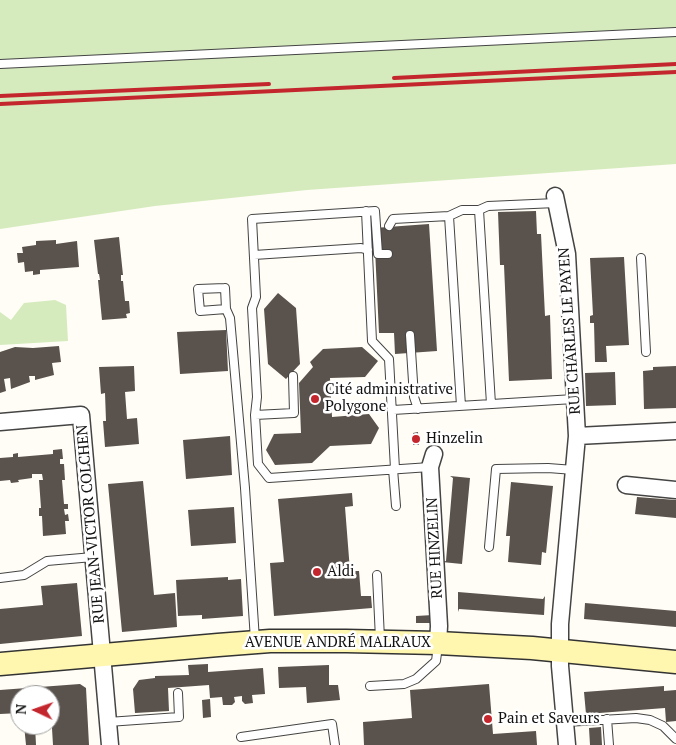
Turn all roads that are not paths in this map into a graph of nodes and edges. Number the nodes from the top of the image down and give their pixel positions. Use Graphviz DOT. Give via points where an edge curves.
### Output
graph roads {
  1 [pos="676,32"];
  2 [pos="0,64"];
  3 [pos="556,199"];
  4 [pos="479,210"];
  5 [pos="366,211"];
  6 [pos="449,216"];
  7 [pos="389,226"];
  8 [pos="368,250"];
  9 [pos="388,254"];
  10 [pos="254,255"];
  11 [pos="641,258"];
  12 [pos="226,309"];
  13 [pos="410,335"];
  14 [pos="646,352"];
  15 [pos="292,376"];
  16 [pos="574,399"];
  17 [pos="491,404"];
  18 [pos="461,406"];
  19 [pos="418,409"];
  20 [pos="393,410"];
  21 [pos="255,415"];
  22 [pos="0,422"];
  23 [pos="676,431"];
  24 [pos="577,436"];
  25 [pos="432,460"];
  26 [pos="394,469"];
  27 [pos="574,470"];
  28 [pos="626,485"];
  29 [pos="676,490"];
  30 [pos="396,506"];
  31 [pos="489,547"];
  32 [pos="94,557"];
  33 [pos="377,576"];
  34 [pos="0,578"];
  35 [pos="255,642"];
  36 [pos="380,642"];
  37 [pos="438,643"];
  38 [pos="560,651"];
  39 [pos="102,655"];
  40 [pos="676,662"];
  41 [pos="0,664"];
  42 [pos="370,686"];
  43 [pos="178,693"];
  44 [pos="607,720"];
  45 [pos="108,722"];
  46 [pos="565,722"];
  47 [pos="241,736"];
  48 [pos="676,739"];
  49 [pos="110,745"];
  50 [pos="334,745"];
  51 [pos="567,745"];
  52 [pos="609,745"];
  1 -- 2 [label="lane"];
  3 -- 4 [label="lane" via="488,206"];
  3 -- 16 [label="street, RUE CHARLES LE PAYEN" via="567,254"];
  4 -- 6 [label="lane" via="462,210"];
  4 -- 17 [label="lane"];
  5 -- 8 [label="lane"];
  5 -- 9 [label="lane" via="375,211 378,254"];
  5 -- 10 [label="lane" via="252,219"];
  6 -- 7 [label="lane" via="393,219"];
  6 -- 18 [label="lane"];
  8 -- 10 [label="lane"];
  8 -- 20 [label="lane" via="372,341 389,359"];
  10 -- 21 [label="lane"];
  11 -- 14 [label="lane"];
  12 -- 12 [label="lane" via="225,288 198,289 200,311"];
  12 -- 35 [label="lane" via="230,318 245,488"];
  13 -- 19 [label="lane" via="414,398"];
  15 -- 21 [label="lane" via="294,413"];
  16 -- 17 [label="lane"];
  16 -- 24 [label="street, RUE CHARLES LE PAYEN"];
  17 -- 18 [label="lane"];
  18 -- 19 [label="lane"];
  19 -- 20 [label="lane"];
  20 -- 26 [label="lane"];
  21 -- 26 [label="lane" via="258,464 269,478"];
  22 -- 32 [label="street, RUE JEAN-VICTOR COLCHEN" via="81,415"];
  23 -- 24 [label="street, RUE CHARLES LE PAYEN"];
  24 -- 27 [label="street, RUE CHARLES LE PAYEN"];
  25 -- 26 [label="lane"];
  25 -- 37 [label="street, RUE HINZELIN"];
  26 -- 30 [label="lane"];
  27 -- 31 [label="lane" via="496,469"];
  27 -- 38 [label="street, RUE CHARLES LE PAYEN"];
  28 -- 29 [label="street"];
  32 -- 34 [label="lane" via="47,561 24,575"];
  32 -- 39 [label="street, RUE JEAN-VICTOR COLCHEN"];
  33 -- 36 [label="lane"];
  35 -- 36 [label="main road, AVENUE ANDRÉ MALRAUX"];
  35 -- 39 [label="main road, AVENUE ANDRÉ MALRAUX"];
  36 -- 37 [label="main road, AVENUE ANDRÉ MALRAUX"];
  37 -- 38 [label="main road, AVENUE ANDRÉ MALRAUX"];
  37 -- 42 [label="lane" via="436,661 416,679 404,684"];
  38 -- 40 [label="main road, AVENUE ANDRÉ MALRAUX"];
  38 -- 46 [label="street, RUE CHARLES LE PAYEN"];
  39 -- 41 [label="main road, AVENUE ANDRÉ MALRAUX"];
  39 -- 45 [label="street, RUE JEAN-VICTOR COLCHEN"];
  43 -- 45 [label="lane" via="179,717"];
  44 -- 46 [label="lane"];
  44 -- 48 [label="lane" via="650,720 663,726"];
  44 -- 52 [label="lane"];
  45 -- 49 [label="street, RUE JEAN-VICTOR COLCHEN"];
  46 -- 51 [label="street, RUE CHARLES LE PAYEN"];
  47 -- 50 [label="lane" via="332,724"];
}
